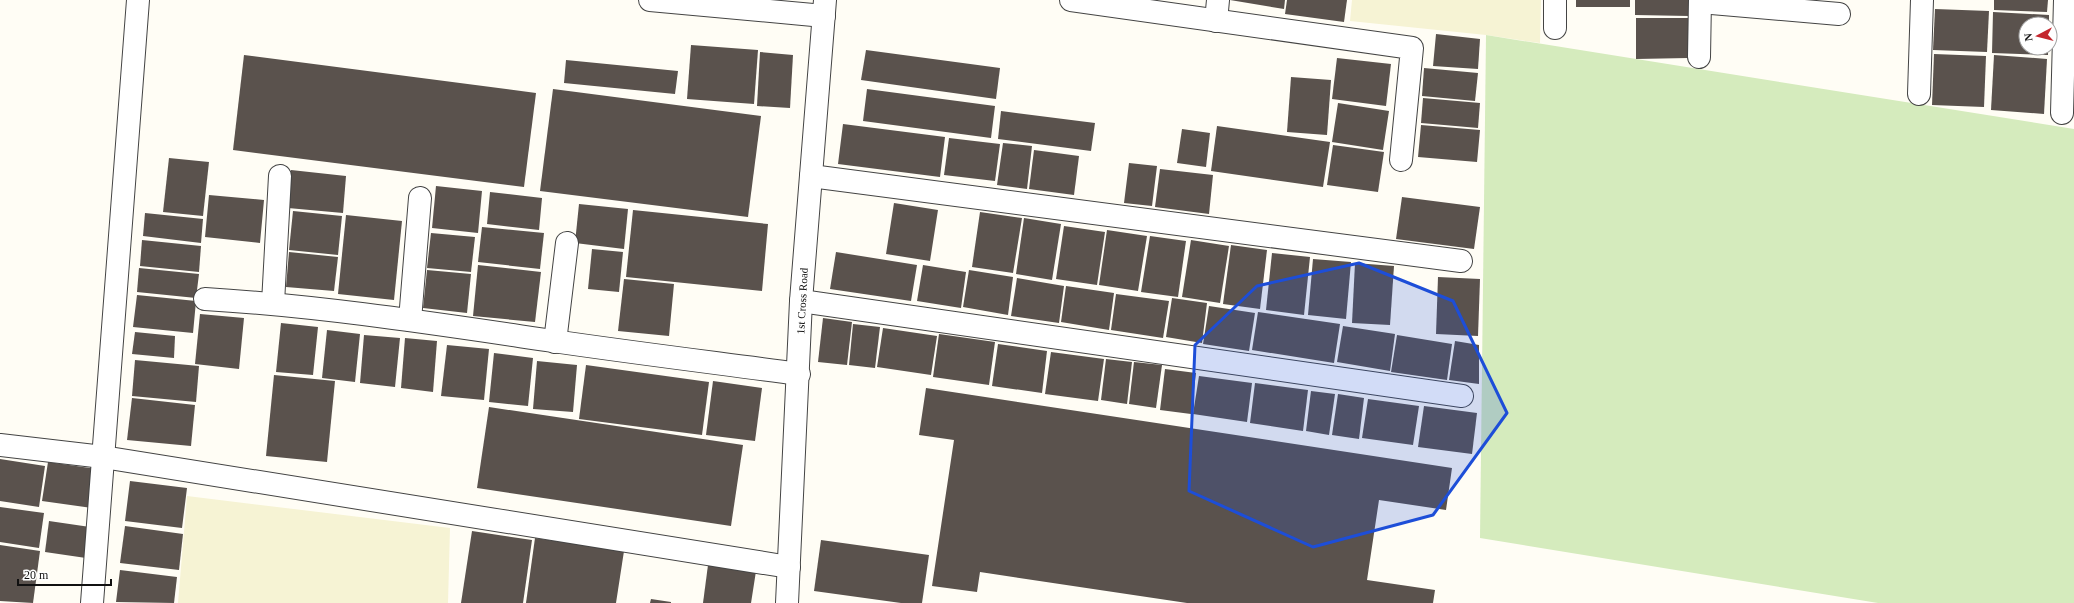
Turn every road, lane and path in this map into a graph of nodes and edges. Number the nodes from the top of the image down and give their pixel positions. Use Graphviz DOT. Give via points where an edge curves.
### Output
graph roads {
  1 [pos="138,0"];
  2 [pos="650,0"];
  3 [pos="1071,0"];
  4 [pos="1555,0"];
  5 [pos="1922,0"];
  6 [pos="2065,0"];
  7 [pos="1700,1"];
  8 [pos="825,8"];
  9 [pos="1217,11"];
  10 [pos="1839,14"];
  11 [pos="1555,28"];
  12 [pos="1699,56"];
  13 [pos="1919,94"];
  14 [pos="2062,113"];
  15 [pos="1401,160"];
  16 [pos="280,176"];
  17 [pos="811,176"];
  18 [pos="420,198"];
  19 [pos="567,243"];
  20 [pos="1461,262"];
  21 [pos="205,299"];
  22 [pos="801,301"];
  23 [pos="273,303"];
  24 [pos="410,320"];
  25 [pos="555,342"];
  26 [pos="799,374"];
  27 [pos="1462,396"];
  28 [pos="0,445"];
  29 [pos="103,457"];
  30 [pos="789,567"];
  31 [pos="92,603"];
  32 [pos="787,603"];
  1 -- 29 [label="street"];
  2 -- 8 [label="street"];
  3 -- 9 [label="street"];
  4 -- 11 [label="street"];
  5 -- 13 [label="street"];
  6 -- 14 [label="street"];
  7 -- 10 [label="street"];
  7 -- 12 [label="street"];
  8 -- 17 [label="street, 1st Cross Road"];
  9 -- 15 [label="street" via="1412,48"];
  16 -- 23 [label="street"];
  17 -- 20 [label="street"];
  17 -- 22 [label="street, 1st Cross Road"];
  18 -- 24 [label="street"];
  19 -- 25 [label="street"];
  21 -- 23 [label="street"];
  22 -- 26 [label="street, 1st Cross Road"];
  22 -- 27 [label="street"];
  23 -- 24 [label="street"];
  24 -- 25 [label="street"];
  25 -- 26 [label="street"];
  26 -- 30 [label="street, 1st Cross Road"];
  28 -- 29 [label="street"];
  29 -- 30 [label="street"];
  29 -- 31 [label="street"];
  30 -- 32 [label="street, 1st Cross Road"];
}
